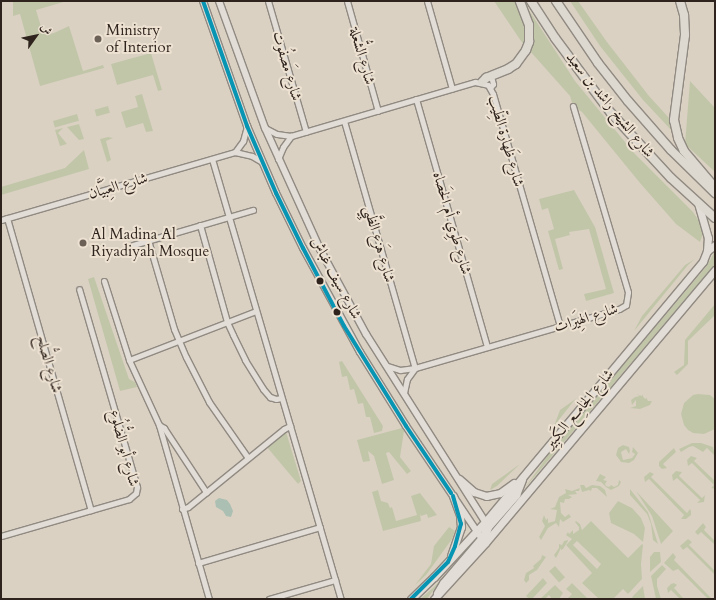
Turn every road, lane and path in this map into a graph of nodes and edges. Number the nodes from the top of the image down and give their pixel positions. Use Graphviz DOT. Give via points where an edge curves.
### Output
graph roads {
  1 [pos="203,1"];
  2 [pos="219,1"];
  3 [pos="268,1"];
  4 [pos="346,1"];
  5 [pos="427,1"];
  6 [pos="520,1"];
  7 [pos="531,1"];
  8 [pos="556,1"];
  9 [pos="680,1"];
  10 [pos="491,76"];
  11 [pos="482,82"];
  12 [pos="490,88"];
  13 [pos="452,89"];
  14 [pos="416,99"];
  15 [pos="573,106"];
  16 [pos="378,111"];
  17 [pos="344,121"];
  18 [pos="247,126"];
  19 [pos="265,128"];
  20 [pos="306,132"];
  21 [pos="291,136"];
  22 [pos="235,152"];
  23 [pos="212,159"];
  24 [pos="278,159"];
  25 [pos="262,162"];
  26 [pos="715,188"];
  27 [pos="715,193"];
  28 [pos="698,203"];
  29 [pos="253,210"];
  30 [pos="228,217"];
  31 [pos="7,218"];
  32 [pos="715,218"];
  33 [pos="1,220"];
  34 [pos="200,225"];
  35 [pos="148,240"];
  36 [pos="133,245"];
  37 [pos="715,245"];
  38 [pos="707,251"];
  39 [pos="715,270"];
  40 [pos="104,281"];
  41 [pos="80,288"];
  42 [pos="256,311"];
  43 [pos="227,322"];
  44 [pos="560,326"];
  45 [pos="179,341"];
  46 [pos="487,347"];
  47 [pos="129,360"];
  48 [pos="386,366"];
  49 [pos="415,368"];
  50 [pos="404,393"];
  51 [pos="281,398"];
  52 [pos="159,424"];
  53 [pos="290,426"];
  54 [pos="248,458"];
  55 [pos="522,477"];
  56 [pos="459,479"];
  57 [pos="206,492"];
  58 [pos="453,496"];
  59 [pos="182,509"];
  60 [pos="91,510"];
  61 [pos="487,524"];
  62 [pos="320,527"];
  63 [pos="477,531"];
  64 [pos="493,534"];
  65 [pos="1,536"];
  66 [pos="483,540"];
  67 [pos="448,562"];
  68 [pos="198,563"];
  69 [pos="335,580"];
  70 [pos="435,598"];
  71 [pos="209,599"];
  72 [pos="269,599"];
  73 [pos="341,599"];
  74 [pos="411,599"];
  1 -- 18 [label="street, شارع سيف غباش"];
  2 -- 19 [label="street, شارع سيف غباش"];
  3 -- 20 [label="street, شارع مَصفُوت"];
  4 -- 16 [label="street, شارع الشُّعلة"];
  5 -- 13 [label="street"];
  6 -- 10 [label="main road" via="530,25 526,50 516,64"];
  7 -- 28 [label="main road, شارع الشيخ راشد بن سعيد" via="555,38 611,112 644,150"];
  8 -- 27 [label="main road, شارع الشيخ راشد بن سعيد" via="628,102 671,150"];
  9 -- 26 [label="main road" via="685,35 674,120 684,151"];
  10 -- 11 [label="main road"];
  10 -- 12 [label="street" via="493,84"];
  11 -- 12 [label="street, شارع ظَهارة الطِّيب"];
  11 -- 13 [label="street, شارع ظَهارة الطِّيب"];
  12 -- 44 [label="street, شارع ظَهارة الطِّيب"];
  13 -- 14 [label="street, شارع ظَهارة الطِّيب"];
  14 -- 16 [label="street, شارع ظَهارة الطِّيب"];
  14 -- 46 [label="street, شارع طَوِي أم الحَصاه"];
  15 -- 44 [label="street, شارع الهِيَرات" via="628,297 626,305 619,310"];
  16 -- 17 [label="street, شارع ظَهارة الطِّيب"];
  17 -- 20 [label="street, شارع ظَهارة الطِّيب"];
  17 -- 49 [label="street, شارع هَزع الظَّبِي"];
  18 -- 22 [label="street" via="245,138"];
  18 -- 25 [label="street, شارع سيف غباش"];
  19 -- 21 [label="street, شارع ظَهارة الطِّيب" via="277,134"];
  19 -- 24 [label="street, شارع سيف غباش"];
  20 -- 21 [label="street, شارع ظَهارة الطِّيب"];
  21 -- 24 [label="street"];
  22 -- 23 [label="street, شارع العِبَيَّان"];
  22 -- 25 [label="street" via="252,156"];
  23 -- 30 [label="street"];
  23 -- 31 [label="street, شارع العِبَيَّان"];
  24 -- 48 [label="street, شارع سيف غباش" via="326,262"];
  25 -- 58 [label="street, شارع سيف غباش" via="337,314 406,426"];
  28 -- 32 [label="main road, شارع الشيخ راشد بن سعيد"];
  28 -- 38 [label="main road" via="707,232"];
  29 -- 30 [label="street"];
  30 -- 34 [label="street"];
  30 -- 42 [label="street"];
  31 -- 33 [label="street, شارع العِبَيَّان"];
  31 -- 60 [label="street, شارع الصُّلح"];
  34 -- 35 [label="street"];
  34 -- 43 [label="street"];
  35 -- 36 [label="street"];
  35 -- 45 [label="street"];
  37 -- 38 [label="main road"];
  38 -- 55 [label="main road, شارع الجامِع الكَبِير" via="703,261"];
  39 -- 64 [label="main road, شارع الجامِع الكَبِير"];
  40 -- 47 [label="street"];
  41 -- 60 [label="street, شارع أبو الضُّلُوع" via="137,487 132,498"];
  42 -- 43 [label="street"];
  42 -- 51 [label="street"];
  43 -- 45 [label="street"];
  43 -- 51 [label="street" via="245,360 263,389 270,397"];
  44 -- 46 [label="street, شارع الهِيَرات"];
  45 -- 47 [label="street"];
  45 -- 54 [label="street" via="209,402"];
  46 -- 49 [label="street, شارع الهِيَرات"];
  47 -- 52 [label="street"];
  48 -- 49 [label="street, شارع الهِيَرات" via="400,370"];
  48 -- 50 [label="street, شارع سيف غباش"];
  49 -- 50 [label="street" via="407,380"];
  50 -- 56 [label="street, شارع سيف غباش"];
  51 -- 53 [label="street"];
  52 -- 57 [label="street"];
  52 -- 59 [label="street"];
  53 -- 54 [label="street"];
  53 -- 62 [label="street"];
  54 -- 57 [label="street"];
  55 -- 56 [label="main road" via="500,493 486,496 474,492"];
  55 -- 61 [label="main road, شارع الجامِع الكَبِير"];
  56 -- 61 [label="street, شارع سيف غباش"];
  57 -- 59 [label="street"];
  58 -- 63 [label="street, شارع سيف غباش"];
  58 -- 67 [label="main road" via="461,527"];
  59 -- 68 [label="street"];
  60 -- 65 [label="street, شارع أبو الضُّلُوع"];
  61 -- 63 [label="main road, شارع الجامِع الكَبِير"];
  61 -- 64 [label="street, شارع سيف غباش"];
  61 -- 66 [label="main road"];
  62 -- 68 [label="street"];
  62 -- 69 [label="street"];
  63 -- 66 [label="street, شارع سيف غباش"];
  63 -- 67 [label="main road, شارع الجامِع الكَبِير"];
  64 -- 66 [label="main road, شارع الجامِع الكَبِير"];
  66 -- 70 [label="main road, شارع الجامِع الكَبِير"];
  67 -- 74 [label="main road, شارع الجامِع الكَبِير"];
  68 -- 71 [label="street"];
  69 -- 72 [label="street"];
  69 -- 73 [label="street"];
}
